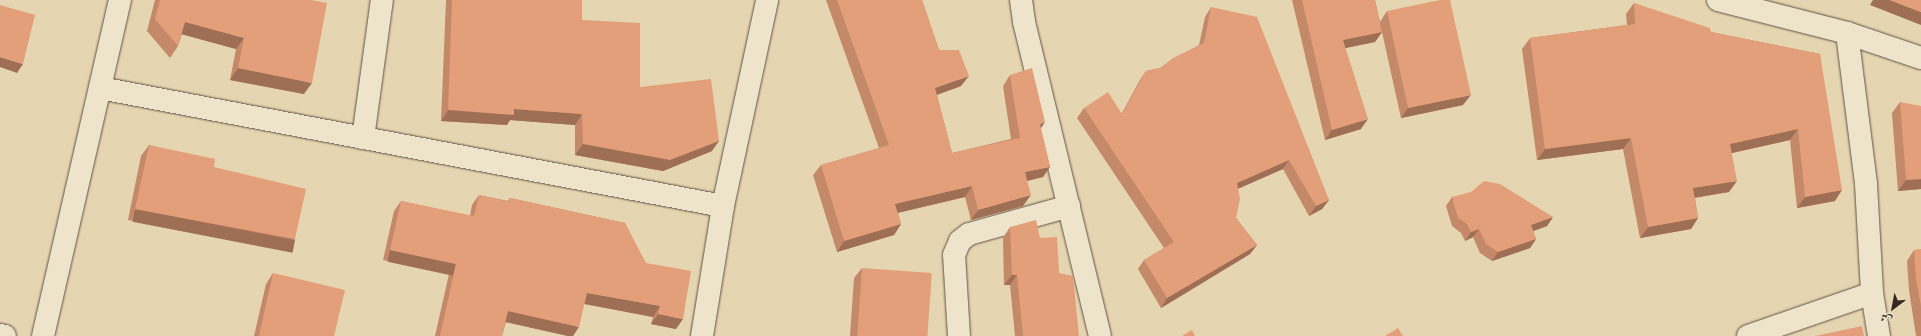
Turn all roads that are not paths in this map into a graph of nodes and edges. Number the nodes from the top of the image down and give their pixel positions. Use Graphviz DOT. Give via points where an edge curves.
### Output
graph roads {
  1 [pos="120,0"];
  2 [pos="382,0"];
  3 [pos="767,0"];
  4 [pos="1021,0"];
  5 [pos="1718,0"];
  6 [pos="1846,33"];
  7 [pos="1921,58"];
  8 [pos="100,88"];
  9 [pos="362,138"];
  10 [pos="723,206"];
  11 [pos="1069,206"];
  12 [pos="1872,293"];
  13 [pos="0,335"];
  14 [pos="5,336"];
  15 [pos="43,336"];
  16 [pos="702,336"];
  17 [pos="959,336"];
  18 [pos="1100,336"];
  19 [pos="1748,336"];
  20 [pos="1879,336"];
  1 -- 8 [label="street"];
  2 -- 9 [label="street"];
  3 -- 10 [label="street"];
  4 -- 11 [label="street" via="1024,22"];
  5 -- 6 [label="street"];
  6 -- 7 [label="street"];
  6 -- 12 [label="street" via="1866,184"];
  8 -- 9 [label="street"];
  8 -- 15 [label="street"];
  9 -- 10 [label="street"];
  10 -- 16 [label="street"];
  11 -- 17 [label="street" via="969,234 960,241 954,255"];
  11 -- 18 [label="street"];
  12 -- 19 [label="street"];
  12 -- 20 [label="street"];
  13 -- 14 [label="street"];
}
